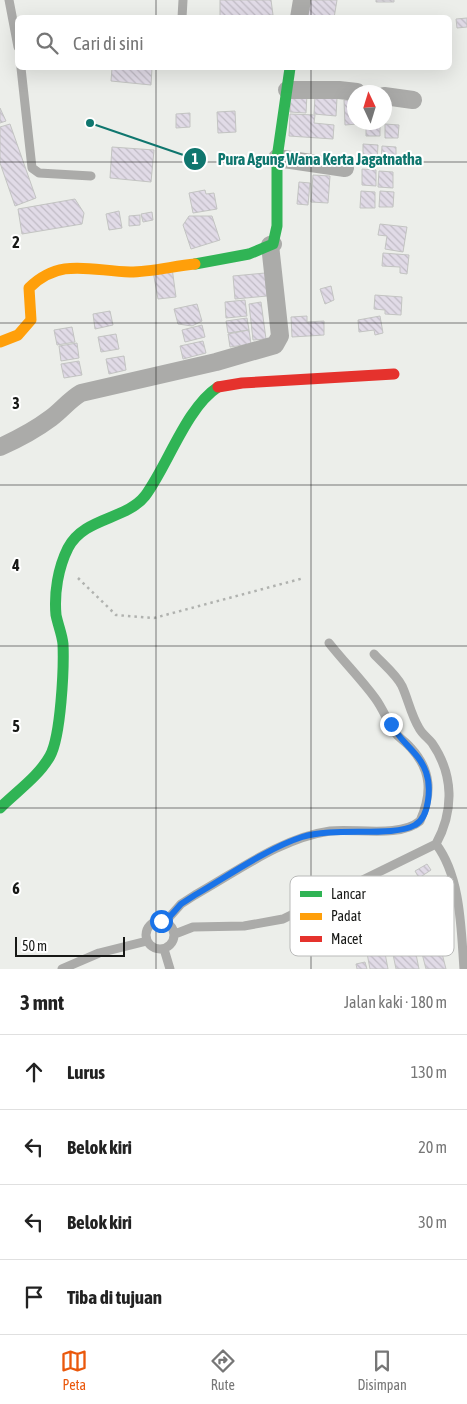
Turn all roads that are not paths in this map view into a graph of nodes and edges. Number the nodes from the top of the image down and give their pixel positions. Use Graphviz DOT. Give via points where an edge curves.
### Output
graph roads {
  1 [pos="8,0"];
  2 [pos="183,0"];
  3 [pos="302,0"];
  4 [pos="182,15"];
  5 [pos="300,15"];
  6 [pos="15,29"];
  7 [pos="21,70"];
  8 [pos="290,70"];
  9 [pos="287,90"];
  10 [pos="347,91"];
  11 [pos="392,97"];
  12 [pos="413,100"];
  13 [pos="277,158"];
  14 [pos="345,168"];
  15 [pos="91,176"];
  16 [pos="273,244"];
  17 [pos="0,342"];
  18 [pos="394,374"];
  19 [pos="0,447"];
  20 [pos="329,643"];
  21 [pos="374,654"];
  22 [pos="0,808"];
  23 [pos="436,844"];
  24 [pos="371,876"];
  25 [pos="451,876"];
  26 [pos="454,887"];
  27 [pos="290,916"];
  28 [pos="165,922"];
  29 [pos="175,934"];
  30 [pos="148,942"];
  31 [pos="164,949"];
  32 [pos="62,969"];
  33 [pos="170,969"];
  34 [pos="464,969"];
  1 -- 6 [label="lane"];
  2 -- 4 [label="lane"];
  3 -- 5 [label="street"];
  7 -- 15 [label="lane" via="32,168 39,173"];
  8 -- 9 [label="street"];
  9 -- 10 [label="street"];
  9 -- 13 [label="street"];
  11 -- 12 [label="street"];
  13 -- 14 [label="street"];
  13 -- 16 [label="street" via="277,226"];
  16 -- 17 [label="street" via="252,253 130,272 89,267 52,271 35,280 29,288 31,320 18,335"];
  16 -- 19 [label="street" via="270,245 280,336 275,345 81,393 45,423"];
  18 -- 22 [label="street" via="217,387 202,400 144,497 137,504 80,534 72,542 64,559 56,610 63,643 58,717 50,755"];
  20 -- 28 [label="lane" via="368,688 396,734 424,766 428,800 420,821 407,828 331,831 303,836 195,895 181,904"];
  21 -- 23 [label="lane" via="401,684 420,730 432,743 443,764 450,786 450,799"];
  23 -- 24 [label="lane"];
  23 -- 25 [label="lane" via="445,856"];
  26 -- 34 [label="lane"];
  27 -- 29 [label="lane" via="244,926 193,927"];
  28 -- 29 [label="lane" via="172,926"];
  28 -- 30 [label="lane" via="157,921 151,925 146,934"];
  29 -- 31 [label="lane" via="171,945"];
  30 -- 31 [label="lane" via="154,948"];
  30 -- 32 [label="lane" via="99,953"];
  31 -- 33 [label="lane"];
}
